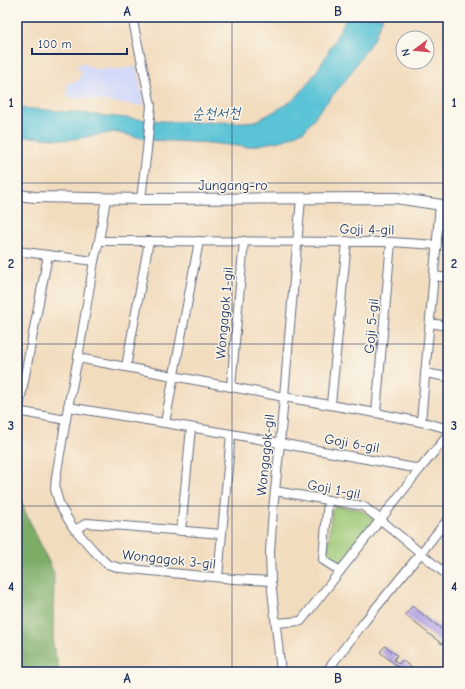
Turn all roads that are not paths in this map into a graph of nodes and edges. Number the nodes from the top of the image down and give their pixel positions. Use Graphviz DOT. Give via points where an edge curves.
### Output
graph roads {
  1 [pos="132,17"];
  2 [pos="17,195"];
  3 [pos="106,198"];
  4 [pos="301,198"];
  5 [pos="141,199"];
  6 [pos="444,205"];
  7 [pos="98,241"];
  8 [pos="150,241"];
  9 [pos="199,241"];
  10 [pos="244,241"];
  11 [pos="297,241"];
  12 [pos="347,241"];
  13 [pos="391,242"];
  14 [pos="436,245"];
  15 [pos="17,251"];
  16 [pos="48,255"];
  17 [pos="94,261"];
  18 [pos="434,276"];
  19 [pos="448,278"];
  20 [pos="430,322"];
  21 [pos="448,326"];
  22 [pos="78,358"];
  23 [pos="126,367"];
  24 [pos="425,373"];
  25 [pos="174,376"];
  26 [pos="448,377"];
  27 [pos="231,386"];
  28 [pos="284,397"];
  29 [pos="331,404"];
  30 [pos="68,407"];
  31 [pos="18,411"];
  32 [pos="376,413"];
  33 [pos="66,420"];
  34 [pos="421,422"];
  35 [pos="165,423"];
  36 [pos="191,428"];
  37 [pos="448,429"];
  38 [pos="231,434"];
  39 [pos="448,435"];
  40 [pos="280,443"];
  41 [pos="420,469"];
  42 [pos="275,491"];
  43 [pos="328,500"];
  44 [pos="448,519"];
  45 [pos="381,520"];
  46 [pos="75,530"];
  47 [pos="181,531"];
  48 [pos="222,534"];
  49 [pos="421,553"];
  50 [pos="340,571"];
  51 [pos="448,576"];
  52 [pos="218,577"];
  53 [pos="271,582"];
  54 [pos="276,623"];
  55 [pos="281,672"];
  56 [pos="326,672"];
  1 -- 5 [label="street" via="151,105"];
  2 -- 3 [label="main road, Jungang-ro"];
  3 -- 5 [label="main road, Jungang-ro"];
  3 -- 7 [label="street, Wongagok 3-gil"];
  4 -- 5 [label="main road, Jungang-ro"];
  4 -- 6 [label="main road, Jungang-ro" via="396,198"];
  4 -- 11 [label="street, Wongagok-gil"];
  6 -- 14 [label="street"];
  7 -- 8 [label="street"];
  7 -- 17 [label="street, Wongagok 3-gil"];
  8 -- 9 [label="street"];
  8 -- 23 [label="street"];
  9 -- 10 [label="street"];
  9 -- 25 [label="street"];
  10 -- 11 [label="street"];
  10 -- 27 [label="street, Wongagok 1-gil"];
  11 -- 12 [label="street, Goji 4-gil"];
  11 -- 28 [label="street, Wongagok-gil"];
  12 -- 13 [label="street, Goji 4-gil"];
  12 -- 29 [label="street"];
  13 -- 14 [label="street, Goji 4-gil"];
  13 -- 32 [label="street, Goji 5-gil"];
  14 -- 18 [label="street"];
  15 -- 16 [label="street"];
  16 -- 17 [label="street"];
  16 -- 31 [label="street"];
  17 -- 22 [label="street, Wongagok 3-gil"];
  18 -- 19 [label="street"];
  18 -- 20 [label="street"];
  20 -- 21 [label="street"];
  20 -- 24 [label="street"];
  22 -- 23 [label="street"];
  22 -- 30 [label="street, Wongagok 3-gil"];
  23 -- 25 [label="street"];
  24 -- 26 [label="street"];
  24 -- 34 [label="street"];
  25 -- 27 [label="street"];
  25 -- 35 [label="street"];
  27 -- 28 [label="street"];
  28 -- 29 [label="street"];
  28 -- 40 [label="street, Wongagok-gil"];
  29 -- 32 [label="street"];
  30 -- 33 [label="street, Wongagok 3-gil"];
  30 -- 35 [label="street, Goji 6-gil"];
  31 -- 33 [label="street"];
  32 -- 34 [label="street"];
  33 -- 46 [label="street, Wongagok 3-gil" via="55,489 60,506"];
  34 -- 37 [label="street"];
  35 -- 36 [label="street, Goji 6-gil"];
  36 -- 38 [label="street, Goji 6-gil"];
  36 -- 47 [label="street"];
  38 -- 40 [label="street, Goji 6-gil"];
  38 -- 48 [label="street"];
  39 -- 41 [label="street"];
  40 -- 41 [label="street, Goji 6-gil"];
  40 -- 42 [label="street, Wongagok-gil"];
  41 -- 45 [label="street"];
  42 -- 43 [label="street, Goji 1-gil"];
  42 -- 53 [label="street, Wongagok-gil" via="270,552"];
  43 -- 45 [label="street, Goji 1-gil" via="363,506"];
  43 -- 50 [label="street" via="323,560"];
  44 -- 49 [label="street"];
  45 -- 49 [label="street, Goji 1-gil"];
  45 -- 50 [label="street"];
  46 -- 47 [label="street" via="87,523"];
  46 -- 52 [label="street, Wongagok 3-gil" via="107,564 120,568"];
  47 -- 48 [label="street"];
  48 -- 52 [label="street"];
  49 -- 51 [label="street, Goji 1-gil"];
  49 -- 56 [label="street"];
  50 -- 54 [label="street" via="301,621"];
  52 -- 53 [label="street, Wongagok 3-gil"];
  53 -- 54 [label="street, Wongagok-gil"];
  54 -- 55 [label="street, Wongagok-gil"];
}
